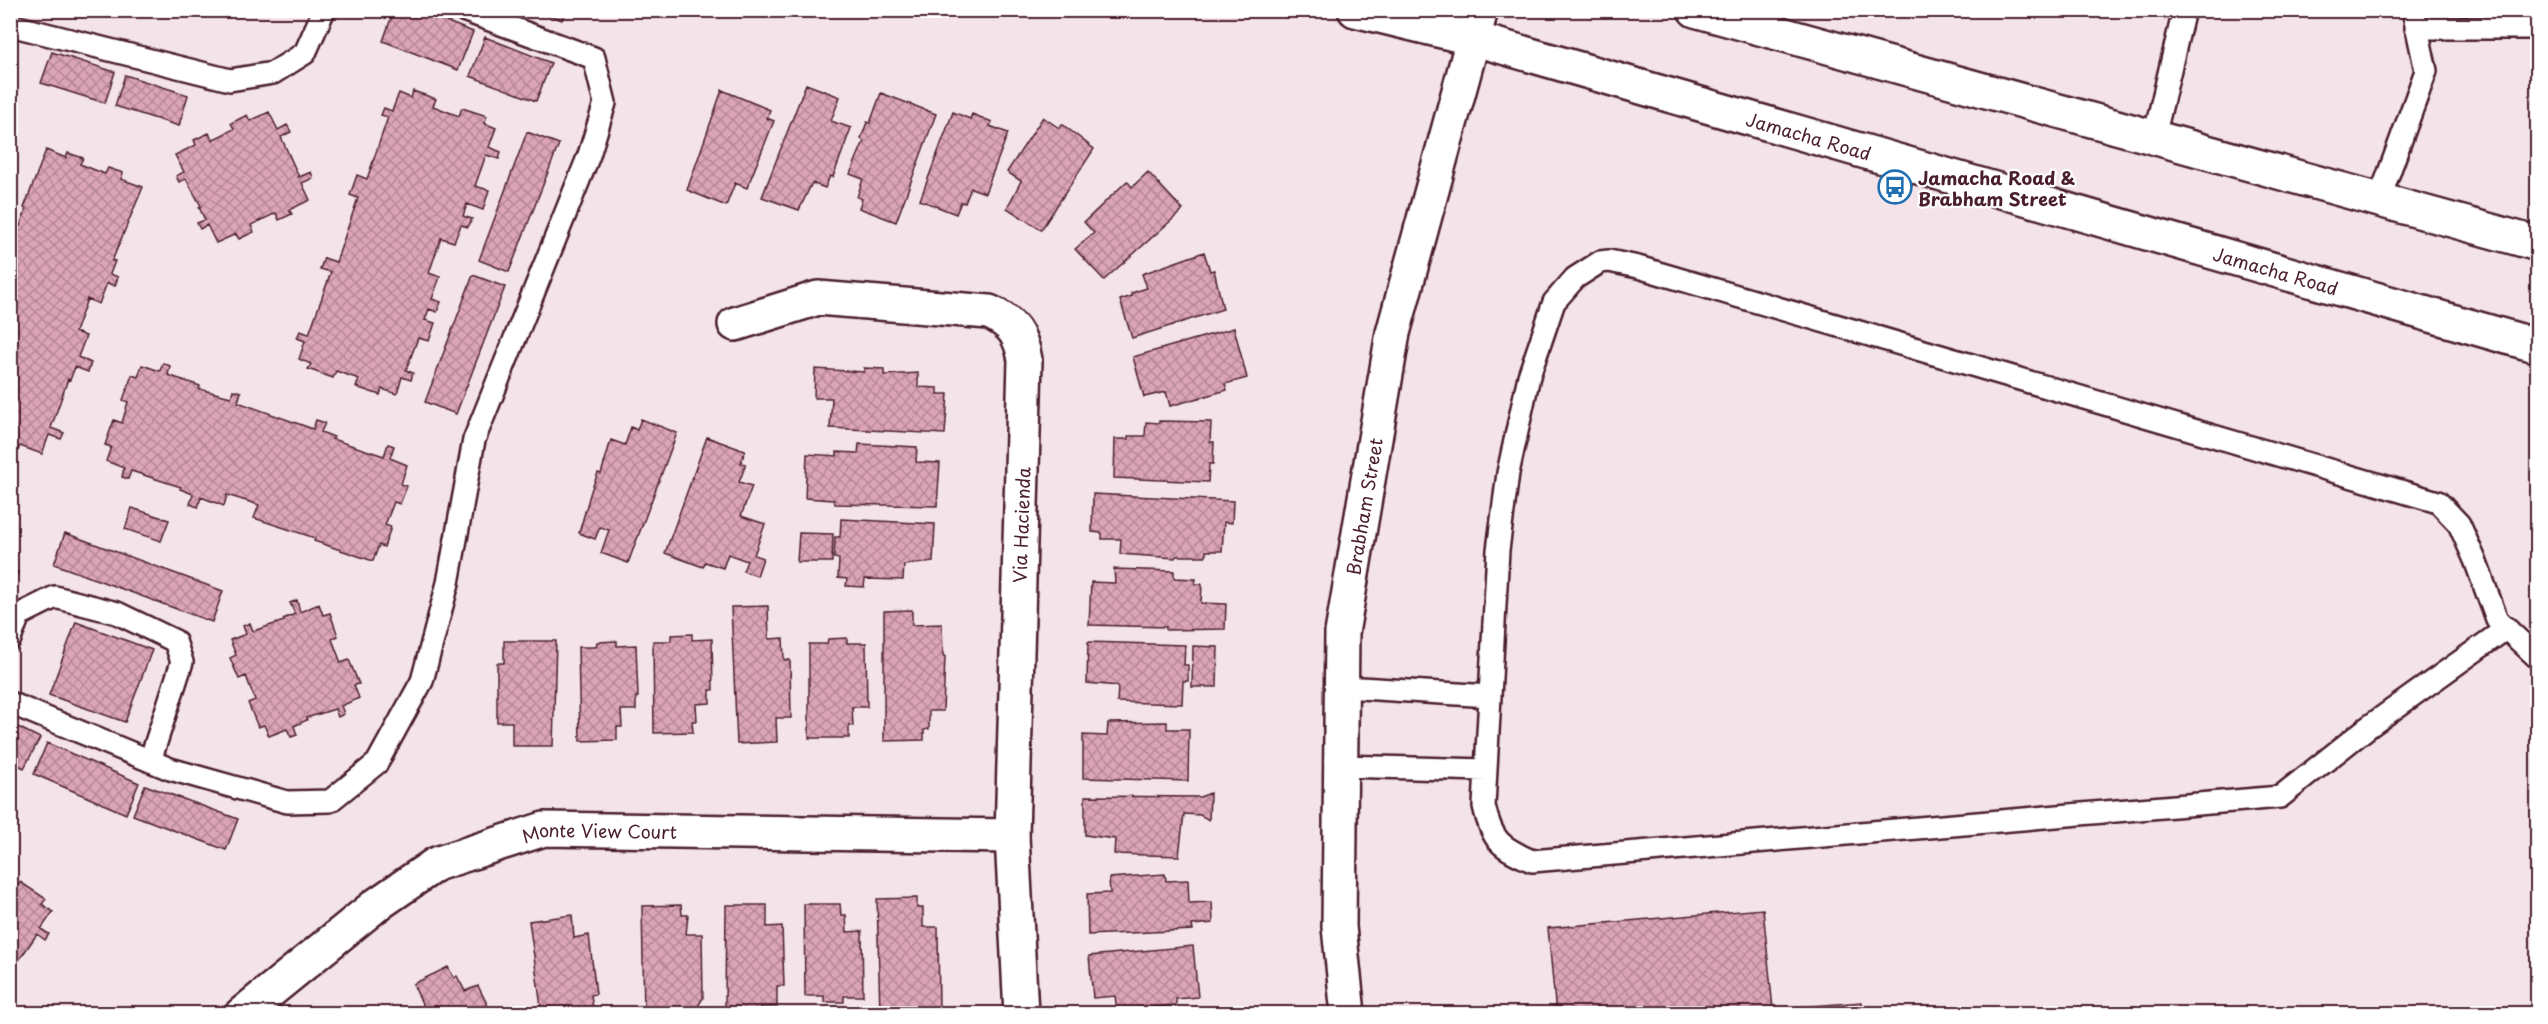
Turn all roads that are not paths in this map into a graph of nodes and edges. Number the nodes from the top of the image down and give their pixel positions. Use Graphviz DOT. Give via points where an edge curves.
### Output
graph roads {
  1 [pos="324,10"];
  2 [pos="463,10"];
  3 [pos="1355,10"];
  4 [pos="1695,10"];
  5 [pos="2184,10"];
  6 [pos="2414,19"];
  7 [pos="10,25"];
  8 [pos="1478,25"];
  9 [pos="2538,28"];
  10 [pos="2154,137"];
  11 [pos="2379,200"];
  12 [pos="2538,244"];
  13 [pos="735,324"];
  14 [pos="2538,346"];
  15 [pos="2507,628"];
  16 [pos="10,639"];
  17 [pos="2538,658"];
  18 [pos="1344,687"];
  19 [pos="1490,696"];
  20 [pos="10,704"];
  21 [pos="150,761"];
  22 [pos="1341,766"];
  23 [pos="1486,770"];
  24 [pos="1012,836"];
  25 [pos="242,1014"];
  26 [pos="1021,1014"];
  27 [pos="1348,1014"];
  1 -- 7 [label="lane" via="305,53 273,73 230,80"];
  2 -- 21 [label="lane" via="594,58 605,103 589,155 474,440 448,583 422,681 377,763 330,801 287,802"];
  3 -- 8 [label="main road, Jamacha Road"];
  4 -- 10 [label="main road"];
  5 -- 10 [label="lane"];
  6 -- 9 [label="lane"];
  6 -- 11 [label="lane" via="2426,71"];
  8 -- 14 [label="main road, Jamacha Road"];
  8 -- 18 [label="main road, Brabham Street" via="1393,333 1342,633"];
  10 -- 11 [label="main road"];
  11 -- 12 [label="main road"];
  13 -- 24 [label="main road, Via Hacienda" via="818,298 989,312 1015,329 1025,360"];
  15 -- 17 [label="lane"];
  15 -- 19 [label="lane" via="2497,620 2459,524 2438,502 1609,261 1592,265 1554,302 1529,376 1508,473 1498,550"];
  15 -- 23 [label="lane" via="2367,728 2280,797 1532,861 1501,846 1489,828 1484,806"];
  16 -- 21 [label="lane" via="19,615 55,597 117,613 175,641 182,662"];
  18 -- 19 [label="lane"];
  18 -- 22 [label="main road, Brabham Street"];
  19 -- 23 [label="lane"];
  20 -- 21 [label="lane"];
  22 -- 23 [label="lane"];
  22 -- 27 [label="main road, Brabham Street" via="1339,927"];
  24 -- 25 [label="main road, Monte View Court" via="544,830 436,864 375,906"];
  24 -- 26 [label="main road, Via Hacienda"];
}
